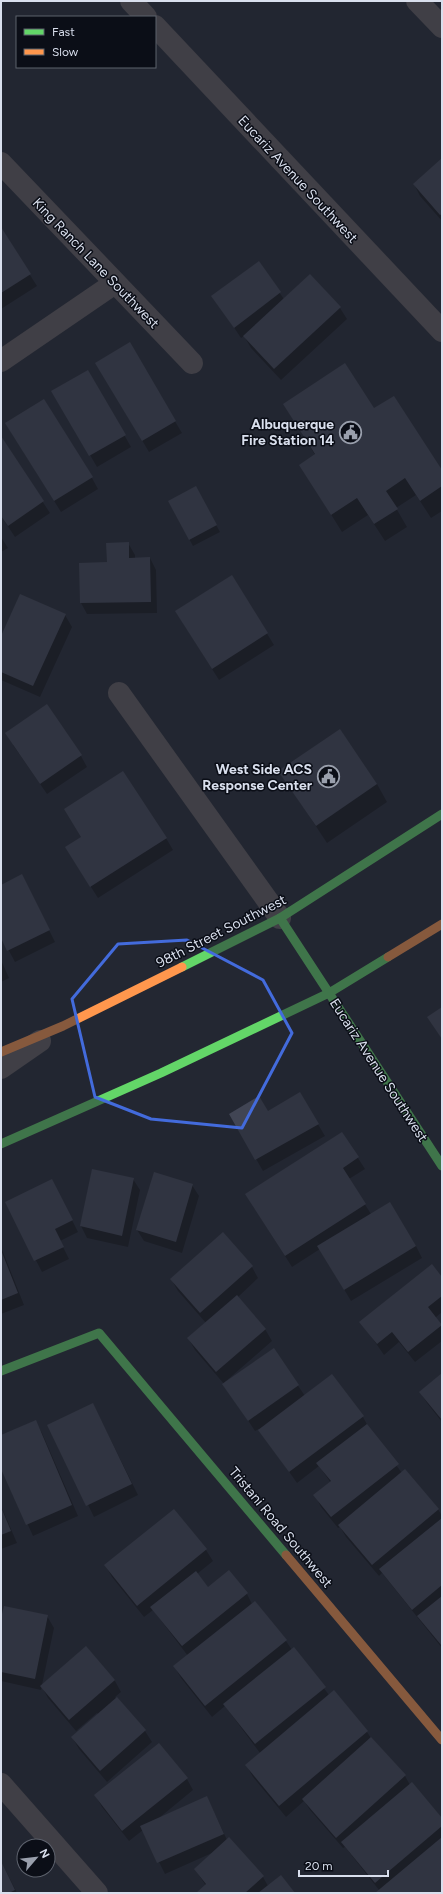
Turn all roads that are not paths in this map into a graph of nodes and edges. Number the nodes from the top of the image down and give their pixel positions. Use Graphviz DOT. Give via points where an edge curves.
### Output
graph roads {
  1 [pos="131,1"];
  2 [pos="417,1"];
  3 [pos="145,16"];
  4 [pos="156,27"];
  5 [pos="442,27"];
  6 [pos="1,163"];
  7 [pos="115,283"];
  8 [pos="442,331"];
  9 [pos="1,361"];
  10 [pos="192,363"];
  11 [pos="119,693"];
  12 [pos="442,814"];
  13 [pos="280,918"];
  14 [pos="442,924"];
  15 [pos="329,993"];
  16 [pos="63,1026"];
  17 [pos="1,1052"];
  18 [pos="1,1068"];
  19 [pos="1,1144"];
  20 [pos="442,1166"];
  21 [pos="1,1371"];
  22 [pos="442,1740"];
  23 [pos="1,1784"];
  24 [pos="97,1893"];
  1 -- 3 [label="street"];
  2 -- 5 [label="street"];
  4 -- 8 [label="street, Eucariz Avenue Southwest"];
  6 -- 7 [label="street, King Ranch Lane Southwest"];
  7 -- 9 [label="street"];
  7 -- 10 [label="street, King Ranch Lane Southwest"];
  11 -- 13 [label="street"];
  12 -- 13 [label="main road, 98th Street Southwest"];
  13 -- 15 [label="main road, Eucariz Avenue Southwest"];
  13 -- 16 [label="main road, 98th Street Southwest"];
  14 -- 15 [label="main road"];
  15 -- 19 [label="main road" via="161,1073"];
  15 -- 20 [label="main road, Eucariz Avenue Southwest"];
  16 -- 17 [label="main road, 98th Street Southwest"];
  16 -- 18 [label="street"];
  21 -- 22 [label="main road, Tristani Road Southwest" via="99,1332"];
  23 -- 24 [label="street"];
}
